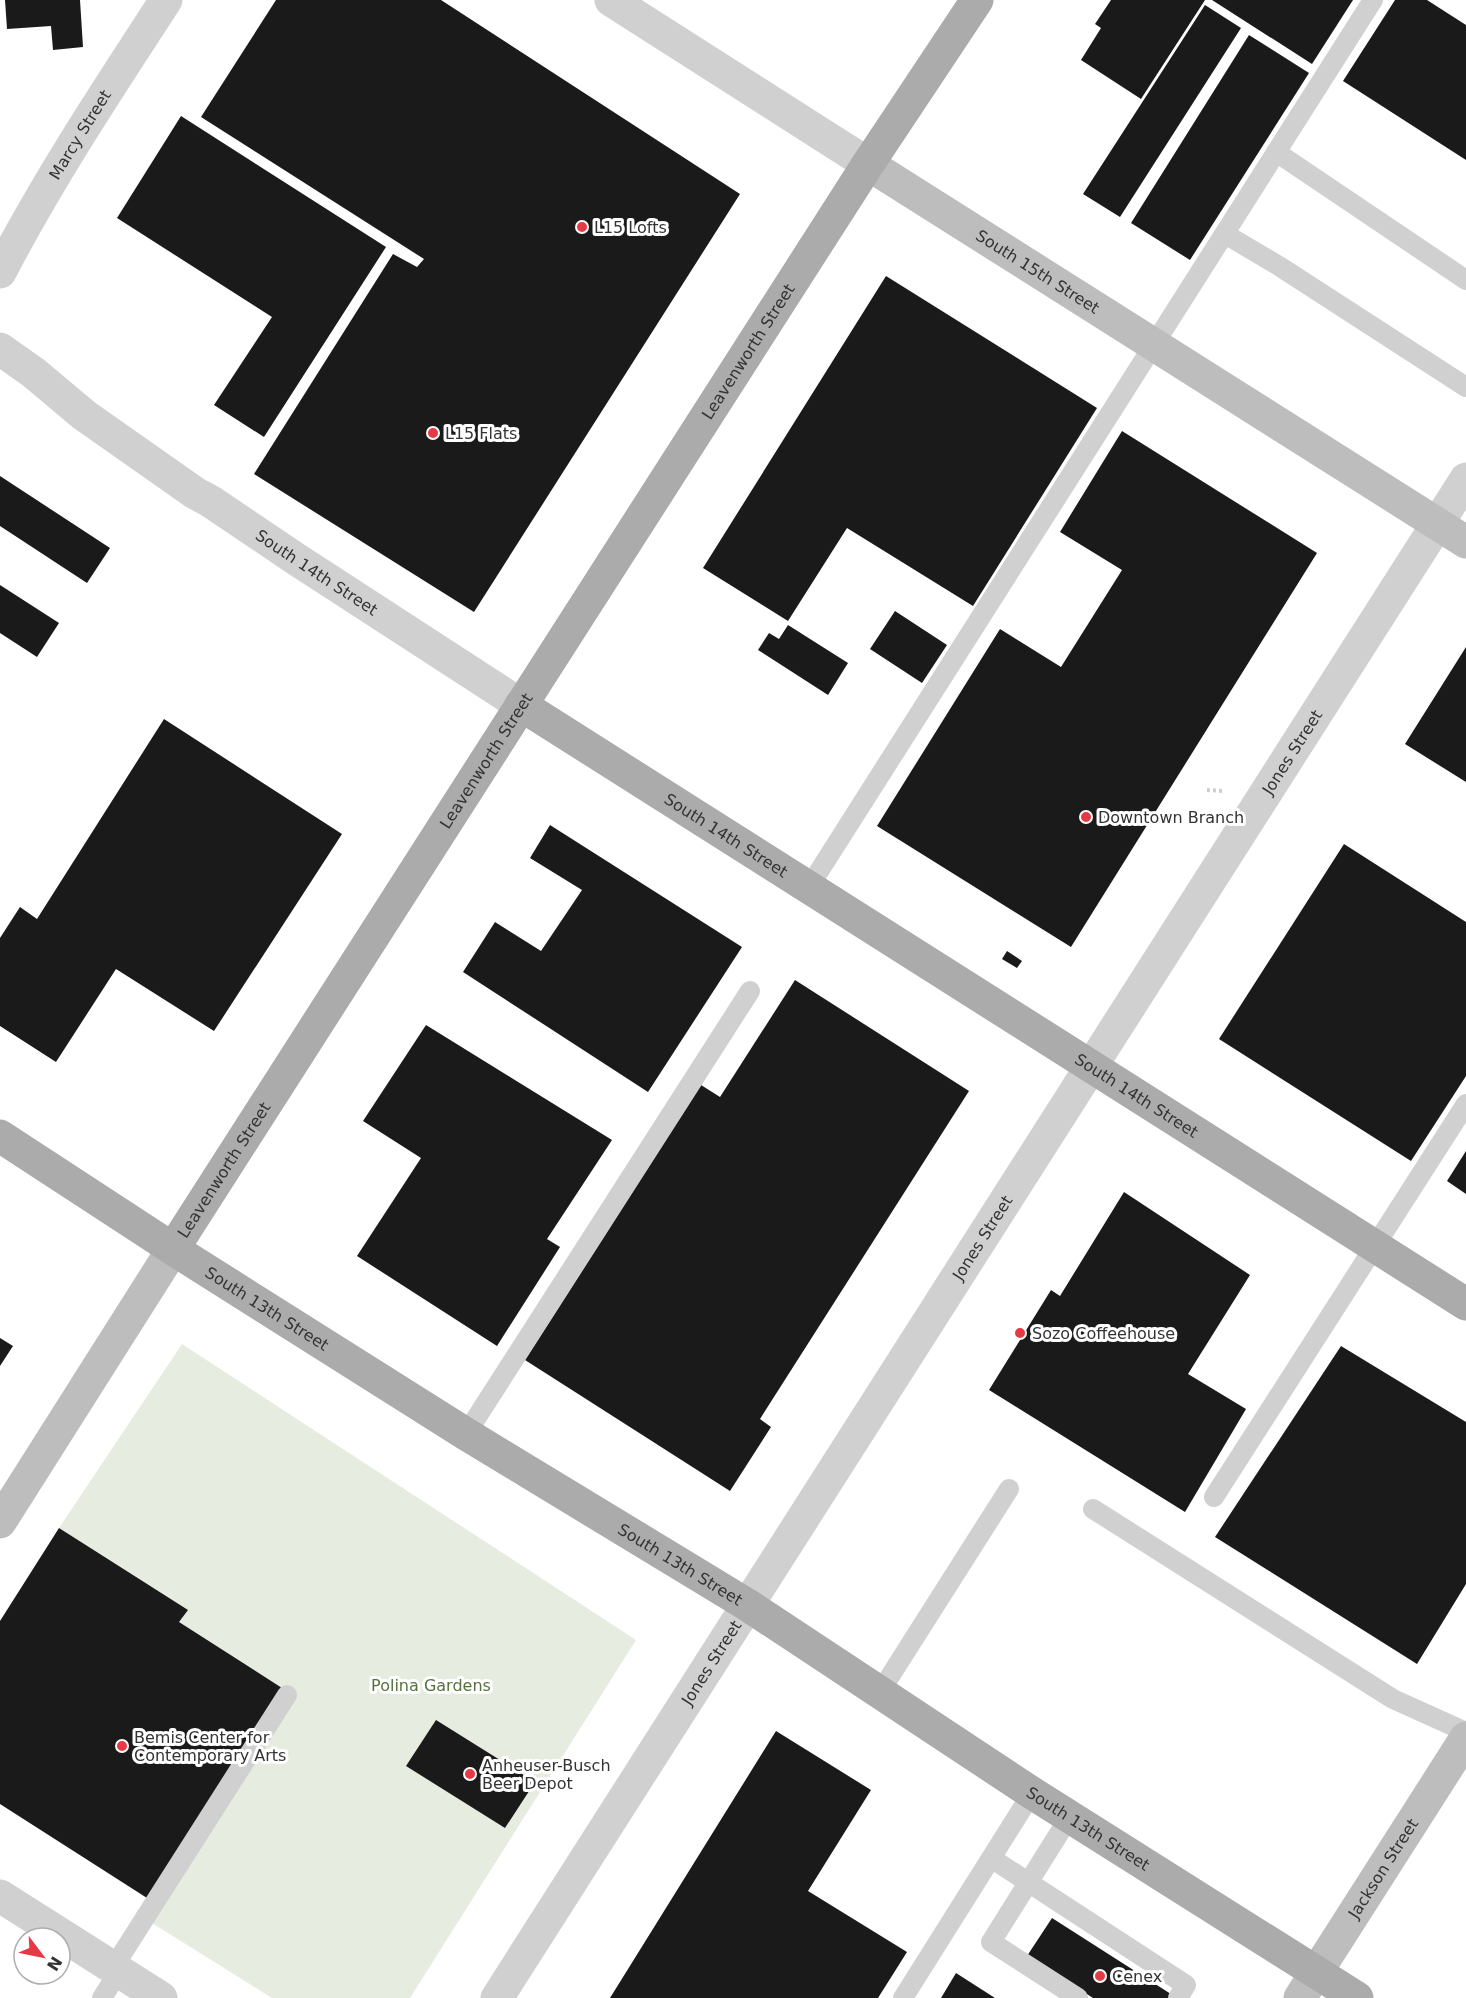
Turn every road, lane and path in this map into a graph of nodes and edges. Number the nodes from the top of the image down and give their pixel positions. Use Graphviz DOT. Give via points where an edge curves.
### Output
graph roads {
  1 [pos="166,0"];
  2 [pos="611,0"];
  3 [pos="977,0"];
  4 [pos="1373,0"];
  5 [pos="1276,152"];
  6 [pos="868,164"];
  7 [pos="1225,234"];
  8 [pos="0,272"];
  9 [pos="1466,280"];
  10 [pos="1154,344"];
  11 [pos="0,349"];
  12 [pos="1466,387"];
  13 [pos="1466,478"];
  14 [pos="1437,524"];
  15 [pos="1466,542"];
  16 [pos="521,705"];
  17 [pos="809,887"];
  18 [pos="750,991"];
  19 [pos="1090,1066"];
  20 [pos="1466,1104"];
  21 [pos="0,1136"];
  22 [pos="1375,1246"];
  23 [pos="173,1248"];
  24 [pos="1466,1304"];
  25 [pos="465,1434"];
  26 [pos="1009,1489"];
  27 [pos="1214,1497"];
  28 [pos="1093,1509"];
  29 [pos="0,1522"];
  30 [pos="746,1604"];
  31 [pos="880,1692"];
  32 [pos="287,1695"];
  33 [pos="1466,1732"];
  34 [pos="1466,1738"];
  35 [pos="1032,1792"];
  36 [pos="1070,1816"];
  37 [pos="991,1858"];
  38 [pos="1028,1882"];
  39 [pos="0,1896"];
  40 [pos="111,1979"];
  41 [pos="1308,1985"];
  42 [pos="1069,1989"];
  43 [pos="161,1998"];
  44 [pos="497,1998"];
  45 [pos="903,1998"];
  46 [pos="1178,1998"];
  47 [pos="1357,1998"];
  1 -- 8 [label="street, Marcy Street" via="74,142"];
  2 -- 6 [label="street, South 15th Street"];
  3 -- 6 [label="main road, Leavenworth Street"];
  4 -- 5 [label="lane"];
  5 -- 7 [label="lane"];
  5 -- 9 [label="lane"];
  6 -- 10 [label="street, South 15th Street"];
  6 -- 16 [label="main road, Leavenworth Street"];
  7 -- 10 [label="lane"];
  7 -- 12 [label="lane"];
  10 -- 14 [label="street, South 15th Street"];
  10 -- 17 [label="lane"];
  11 -- 16 [label="street, South 14th Street" via="84,415 195,493"];
  13 -- 14 [label="street, Jones Street"];
  14 -- 15 [label="street, South 15th Street"];
  14 -- 19 [label="street, Jones Street"];
  16 -- 17 [label="main road, South 14th Street"];
  16 -- 23 [label="main road, Leavenworth Street"];
  17 -- 19 [label="main road, South 14th Street"];
  18 -- 25 [label="lane"];
  19 -- 22 [label="main road, South 14th Street"];
  19 -- 30 [label="street, Jones Street"];
  20 -- 22 [label="lane"];
  21 -- 23 [label="main road, South 13th Street"];
  22 -- 24 [label="main road, South 14th Street"];
  22 -- 27 [label="lane"];
  23 -- 25 [label="main road, South 13th Street"];
  23 -- 29 [label="street, Leavenworth Street"];
  25 -- 30 [label="main road, South 13th Street"];
  26 -- 31 [label="lane"];
  28 -- 33 [label="lane" via="1393,1699"];
  30 -- 31 [label="main road, South 13th Street"];
  30 -- 44 [label="street, Jones Street"];
  31 -- 35 [label="main road, South 13th Street"];
  32 -- 40 [label="lane"];
  34 -- 41 [label="street, Jackson Street"];
  35 -- 36 [label="main road, South 13th Street"];
  35 -- 37 [label="lane"];
  36 -- 38 [label="lane"];
  36 -- 41 [label="main road, South 13th Street"];
  37 -- 38 [label="lane"];
  37 -- 45 [label="lane"];
  38 -- 42 [label="lane" via="991,1942"];
  38 -- 46 [label="lane" via="1096,1936 1136,1962 1186,1985"];
  39 -- 40 [label="street"];
  40 -- 43 [label="street"];
  41 -- 47 [label="main road, South 13th Street"];
}
